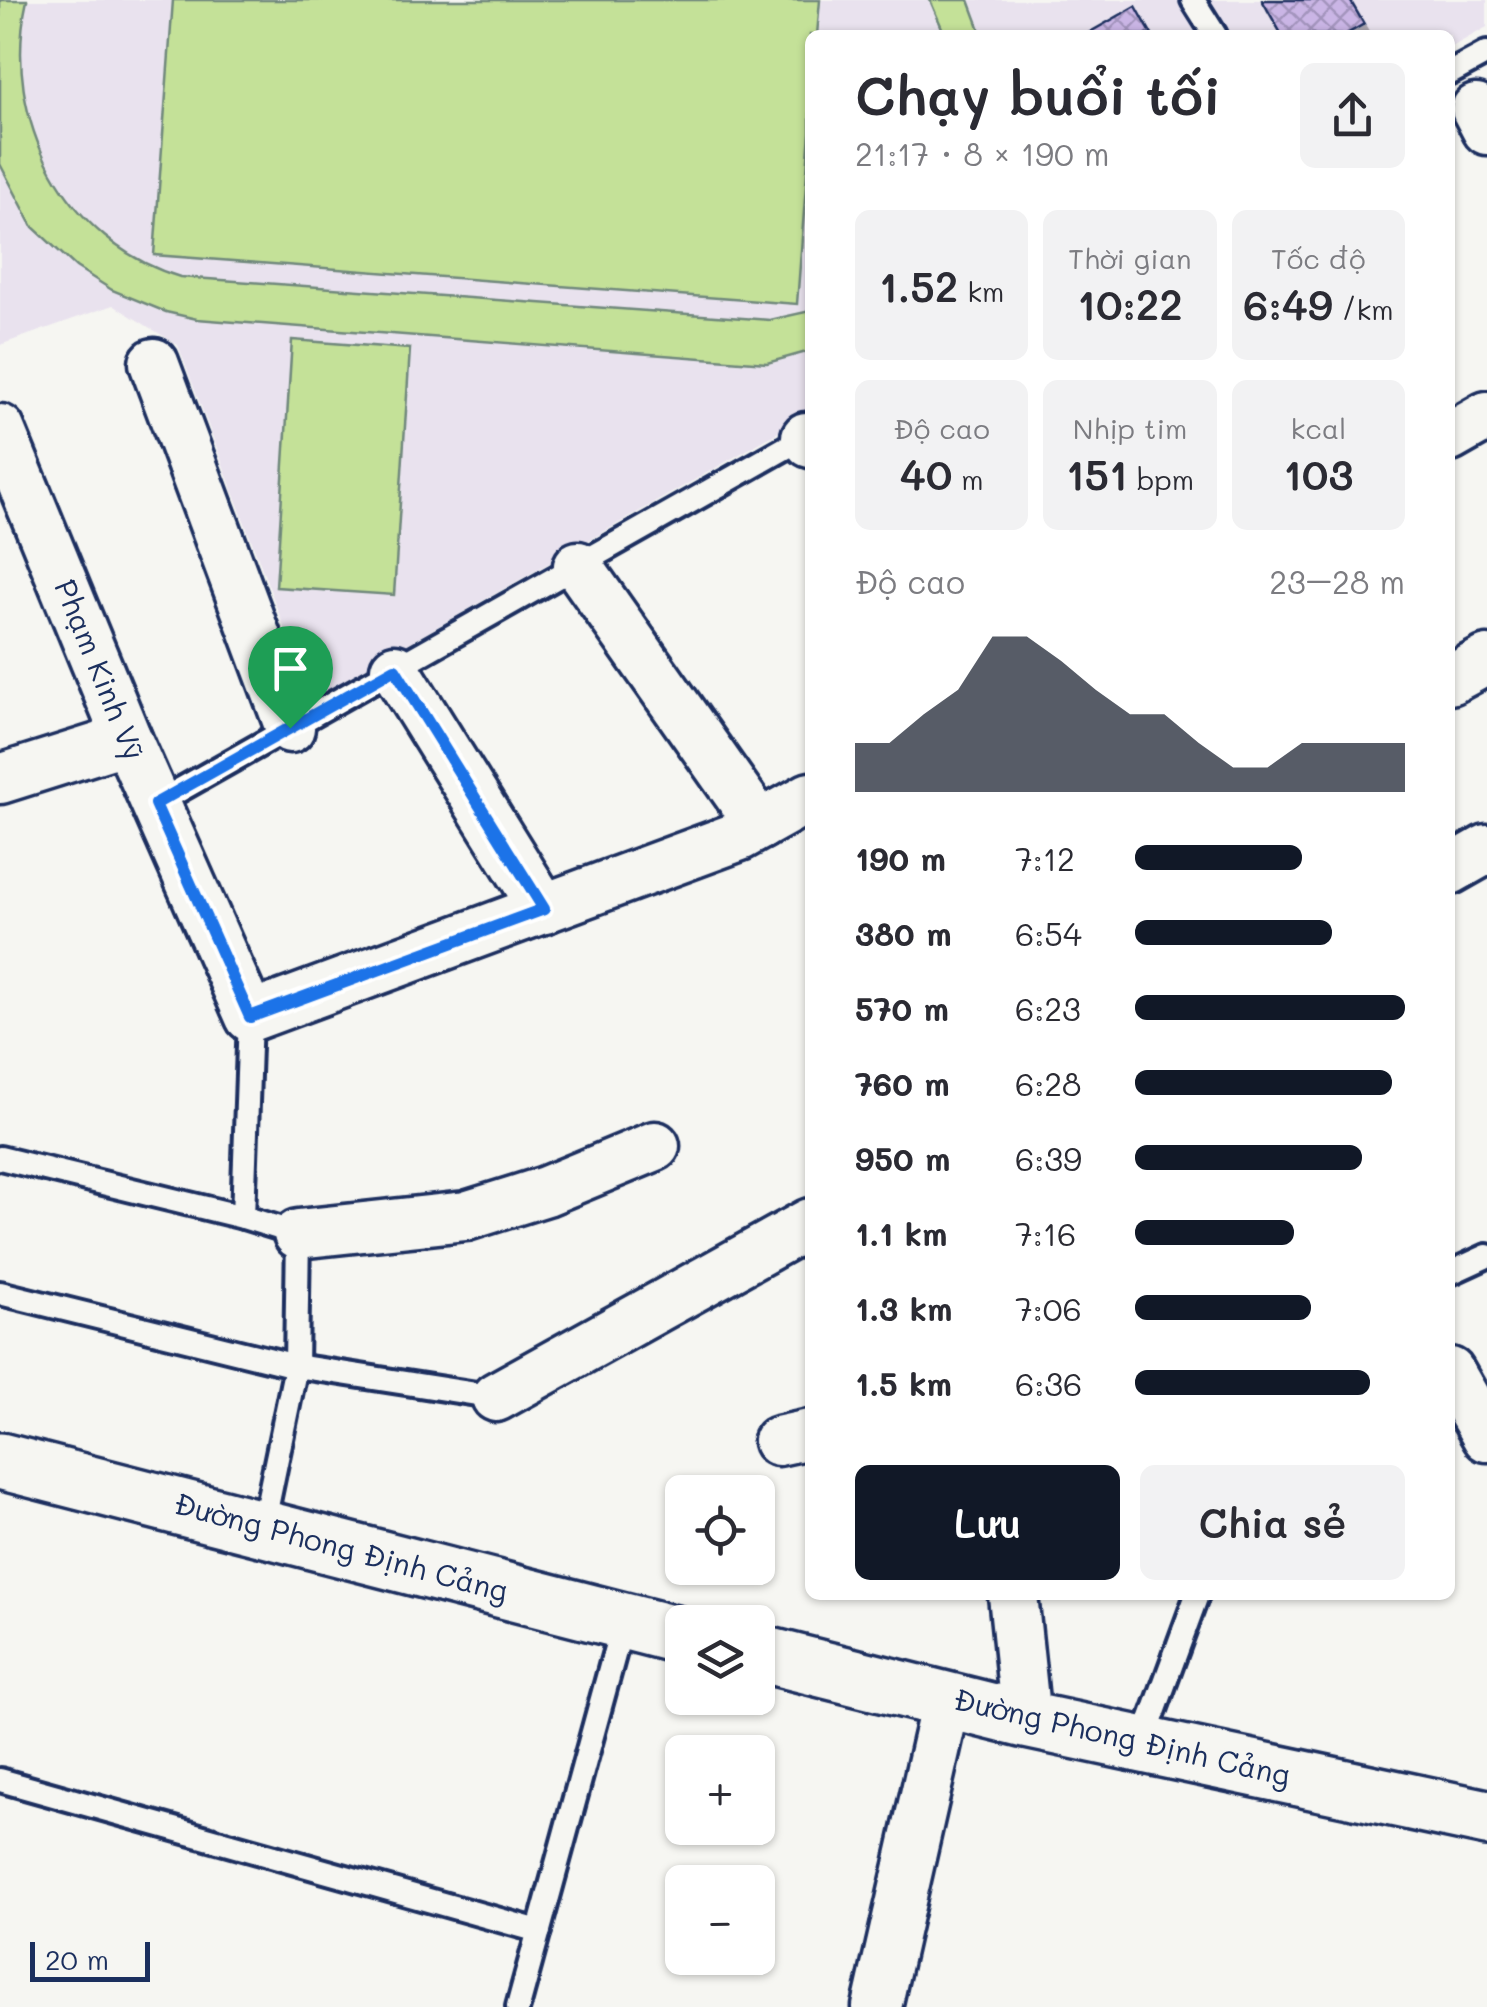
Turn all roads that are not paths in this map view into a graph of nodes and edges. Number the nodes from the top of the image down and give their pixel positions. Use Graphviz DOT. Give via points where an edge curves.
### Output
graph roads {
  1 [pos="1193,0"];
  2 [pos="1211,30"];
  3 [pos="1487,52"];
  4 [pos="1471,104"];
  5 [pos="154,364"];
  6 [pos="1487,416"];
  7 [pos="0,429"];
  8 [pos="1455,434"];
  9 [pos="805,440"];
  10 [pos="578,566"];
  11 [pos="1487,660"];
  12 [pos="395,669"];
  13 [pos="1455,677"];
  14 [pos="290,728"];
  15 [pos="127,740"];
  16 [pos="0,779"];
  17 [pos="805,800"];
  18 [pos="155,804"];
  19 [pos="760,825"];
  20 [pos="1487,849"];
  21 [pos="1455,867"];
  22 [pos="544,909"];
  23 [pos="250,1017"];
  24 [pos="655,1146"];
  25 [pos="0,1158"];
  26 [pos="243,1217"];
  27 [pos="805,1227"];
  28 [pos="298,1234"];
  29 [pos="1487,1256"];
  30 [pos="1455,1272"];
  31 [pos="0,1292"];
  32 [pos="296,1366"];
  33 [pos="1455,1381"];
  34 [pos="496,1397"];
  35 [pos="1487,1437"];
  36 [pos="0,1461"];
  37 [pos="263,1526"];
  38 [pos="1013,1600"];
  39 [pos="1195,1600"];
  40 [pos="623,1622"];
  41 [pos="665,1632"];
  42 [pos="775,1658"];
  43 [pos="947,1698"];
  44 [pos="1026,1720"];
  45 [pos="1142,1744"];
  46 [pos="0,1780"];
  47 [pos="1487,1818"];
  48 [pos="539,1932"];
  49 [pos="518,2007"];
  50 [pos="877,2007"];
  1 -- 2 [label="lane"];
  3 -- 4 [label="lane"];
  5 -- 14 [label="street"];
  6 -- 8 [label="street"];
  7 -- 15 [label="street, Phạm Kinh Vỹ"];
  9 -- 10 [label="lane"];
  10 -- 12 [label="lane"];
  10 -- 19 [label="street"];
  11 -- 13 [label="street"];
  12 -- 14 [label="lane"];
  12 -- 22 [label="street"];
  14 -- 18 [label="lane"];
  15 -- 16 [label="street"];
  15 -- 18 [label="street, Phạm Kinh Vỹ"];
  17 -- 19 [label="street"];
  18 -- 23 [label="street, Phạm Kinh Vỹ"];
  19 -- 22 [label="street"];
  20 -- 21 [label="street"];
  22 -- 23 [label="street"];
  23 -- 26 [label="lane"];
  24 -- 28 [label="street" via="466,1216"];
  25 -- 26 [label="lane"];
  26 -- 28 [label="lane"];
  27 -- 34 [label="street"];
  28 -- 32 [label="lane"];
  29 -- 30 [label="lane"];
  31 -- 32 [label="lane"];
  32 -- 34 [label="lane"];
  32 -- 37 [label="lane"];
  33 -- 35 [label="street"];
  36 -- 37 [label="street, Đường Phong Định Cảng"];
  37 -- 40 [label="street, Đường Phong Định Cảng"];
  38 -- 44 [label="street"];
  39 -- 45 [label="lane"];
  40 -- 41 [label="street, Đường Phong Định Cảng"];
  40 -- 48 [label="lane"];
  42 -- 43 [label="street, Đường Phong Định Cảng"];
  43 -- 44 [label="street, Đường Phong Định Cảng"];
  43 -- 50 [label="street"];
  44 -- 45 [label="street, Đường Phong Định Cảng"];
  45 -- 47 [label="street, Đường Phong Định Cảng"];
  46 -- 48 [label="lane"];
  48 -- 49 [label="lane"];
}
